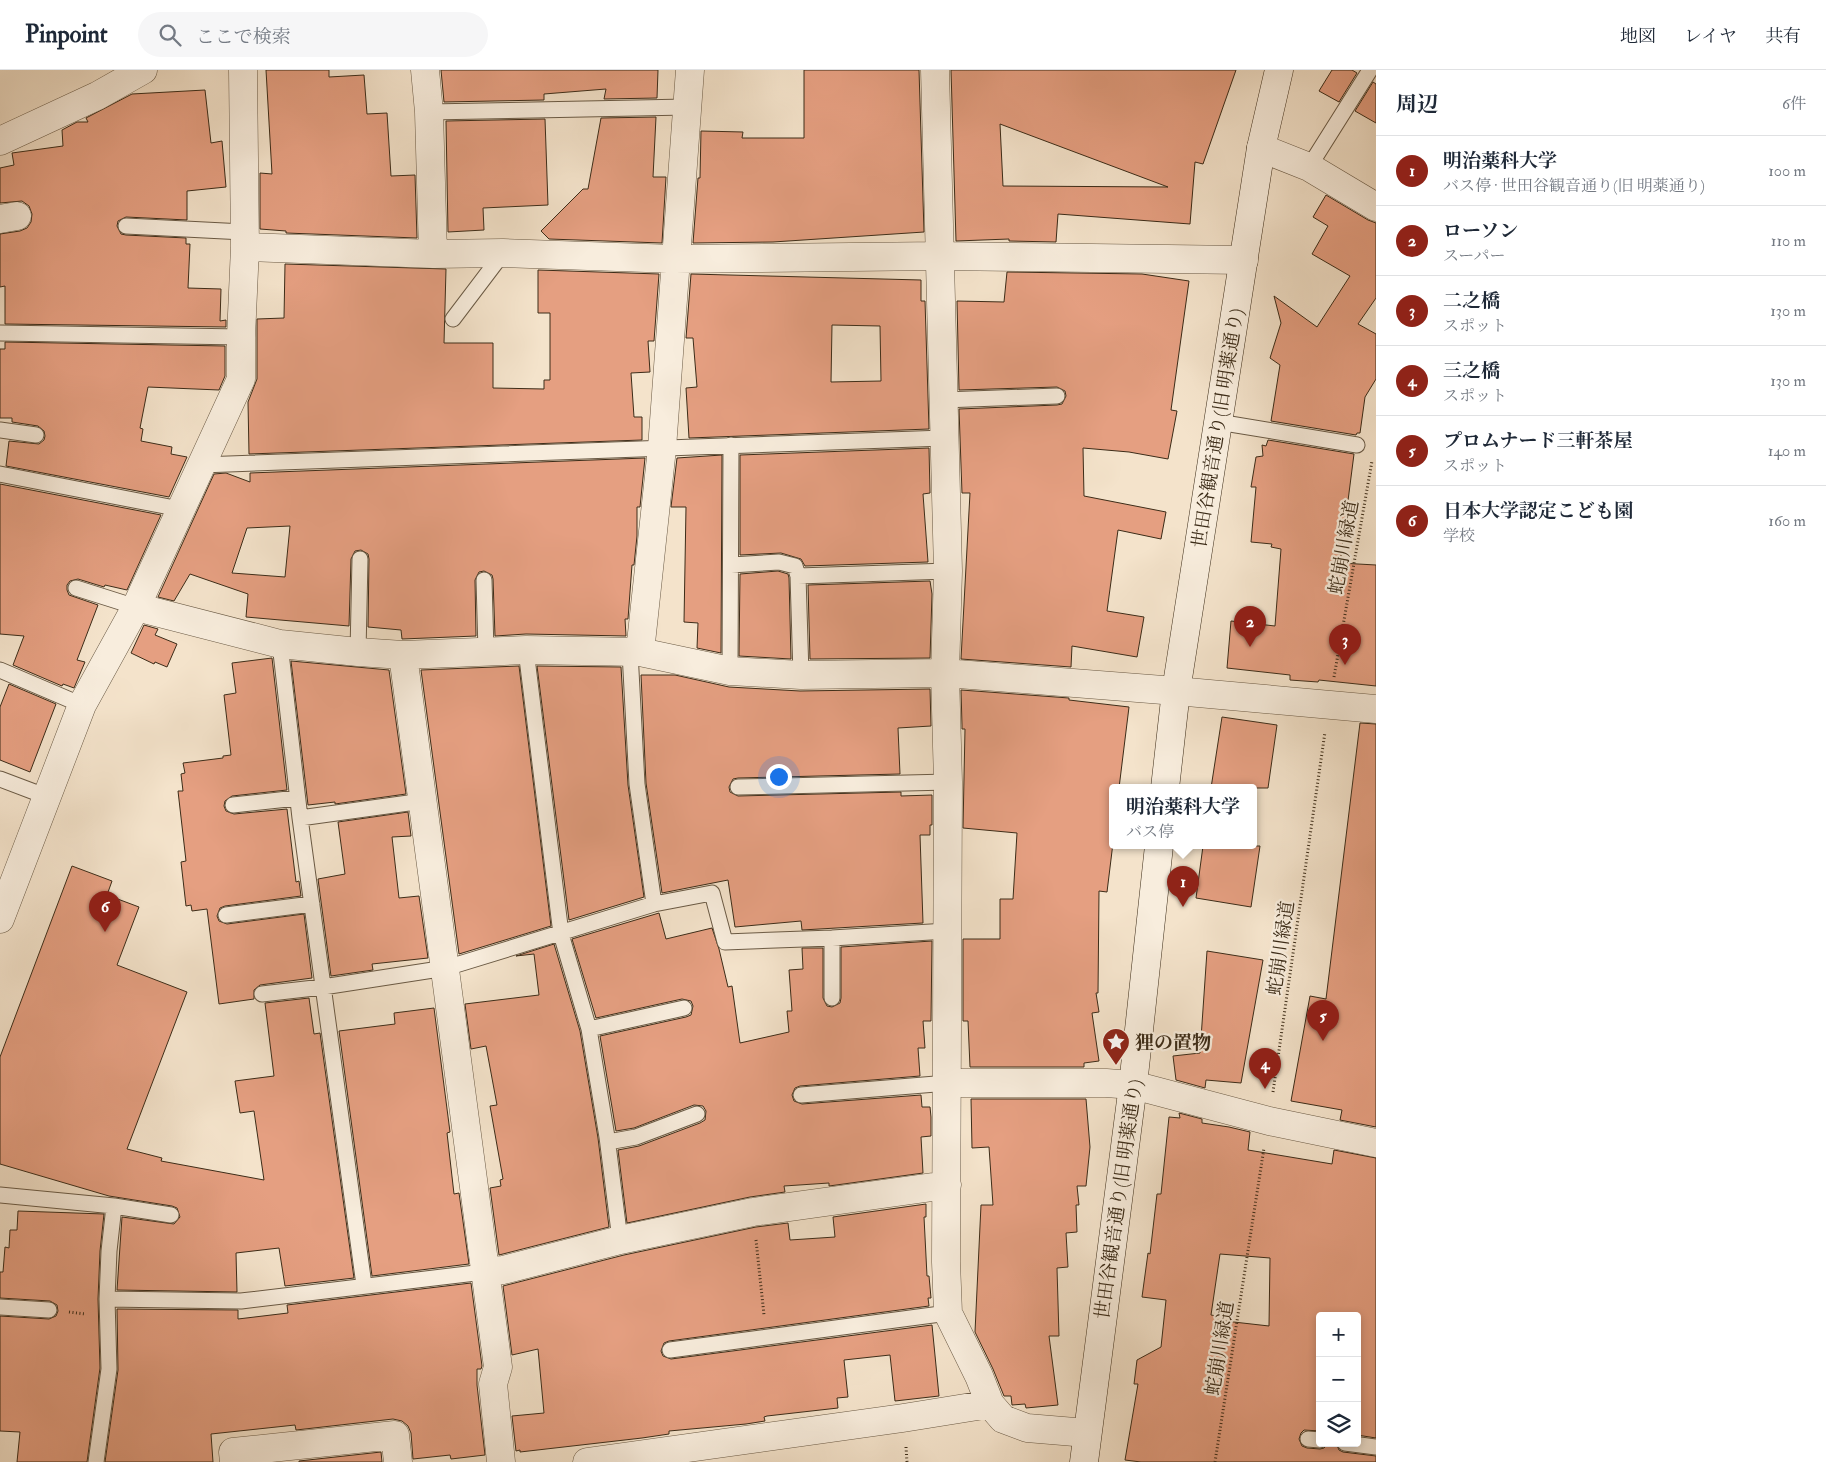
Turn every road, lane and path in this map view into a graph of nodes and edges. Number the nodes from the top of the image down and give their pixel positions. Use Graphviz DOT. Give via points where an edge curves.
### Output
graph roads {
  1 [pos="143,70"];
  2 [pos="243,70"];
  3 [pos="425,70"];
  4 [pos="690,70"];
  5 [pos="934,70"];
  6 [pos="1279,70"];
  7 [pos="1370,70"];
  8 [pos="687,107"];
  9 [pos="429,112"];
  10 [pos="0,141"];
  11 [pos="1261,148"];
  12 [pos="1309,168"];
  13 [pos="1376,207"];
  14 [pos="126,226"];
  15 [pos="245,239"];
  16 [pos="502,253"];
  17 [pos="433,254"];
  18 [pos="940,256"];
  19 [pos="676,259"];
  20 [pos="1244,260"];
  21 [pos="453,319"];
  22 [pos="0,333"];
  23 [pos="241,338"];
  24 [pos="1057,396"];
  25 [pos="943,400"];
  26 [pos="1218,422"];
  27 [pos="0,430"];
  28 [pos="36,435"];
  29 [pos="944,438"];
  30 [pos="731,445"];
  31 [pos="1357,445"];
  32 [pos="662,448"];
  33 [pos="1373,458"];
  34 [pos="201,466"];
  35 [pos="0,474"];
  36 [pos="180,508"];
  37 [pos="360,559"];
  38 [pos="731,564"];
  39 [pos="948,571"];
  40 [pos="798,576"];
  41 [pos="484,580"];
  42 [pos="76,588"];
  43 [pos="136,607"];
  44 [pos="280,644"];
  45 [pos="526,650"];
  46 [pos="486,651"];
  47 [pos="358,652"];
  48 [pos="635,652"];
  49 [pos="403,655"];
  50 [pos="0,670"];
  51 [pos="730,671"];
  52 [pos="945,674"];
  53 [pos="801,675"];
  54 [pos="1176,691"];
  55 [pos="82,704"];
  56 [pos="1329,705"];
  57 [pos="1376,709"];
  58 [pos="0,779"];
  59 [pos="948,782"];
  60 [pos="1165,784"];
  61 [pos="738,788"];
  62 [pos="46,796"];
  63 [pos="297,798"];
  64 [pos="423,801"];
  65 [pos="233,805"];
  66 [pos="300,818"];
  67 [pos="1159,849"];
  68 [pos="312,904"];
  69 [pos="654,904"];
  70 [pos="226,915"];
  71 [pos="0,919"];
  72 [pos="947,931"];
  73 [pos="561,934"];
  74 [pos="832,938"];
  75 [pos="446,968"];
  76 [pos="323,987"];
  77 [pos="262,994"];
  78 [pos="832,998"];
  79 [pos="684,1008"];
  80 [pos="589,1029"];
  81 [pos="948,1083"];
  82 [pos="1134,1085"];
  83 [pos="801,1096"];
  84 [pos="697,1114"];
  85 [pos="1269,1121"];
  86 [pos="608,1142"];
  87 [pos="1376,1144"];
  88 [pos="947,1185"];
  89 [pos="0,1195"];
  90 [pos="114,1206"];
  91 [pos="752,1212"];
  92 [pos="171,1215"];
  93 [pos="620,1240"];
  94 [pos="484,1272"];
  95 [pos="364,1285"];
  96 [pos="107,1299"];
  97 [pos="0,1307"];
  98 [pos="49,1310"];
  99 [pos="948,1312"];
  100 [pos="106,1316"];
  101 [pos="766,1337"];
  102 [pos="670,1350"];
  103 [pos="990,1404"];
  104 [pos="1087,1433"];
  105 [pos="1361,1445"];
  106 [pos="1376,1447"];
  107 [pos="96,1462"];
  108 [pos="234,1462"];
  109 [pos="398,1462"];
  110 [pos="501,1462"];
  111 [pos="587,1462"];
  112 [pos="1084,1462"];
  113 [pos="1215,1462"];
  1 -- 10 [label="street" via="97,96"];
  2 -- 15 [label="street"];
  3 -- 9 [label="street"];
  4 -- 8 [label="street"];
  5 -- 18 [label="street"];
  6 -- 11 [label="street, 世田谷観音通り(旧 明薬通り)"];
  7 -- 12 [label="lane"];
  8 -- 9 [label="lane"];
  8 -- 19 [label="street"];
  9 -- 17 [label="street"];
  11 -- 12 [label="street"];
  11 -- 20 [label="street, 世田谷観音通り(旧 明薬通り)"];
  12 -- 13 [label="street"];
  14 -- 15 [label="lane"];
  15 -- 17 [label="street"];
  15 -- 23 [label="street"];
  16 -- 17 [label="street"];
  16 -- 19 [label="street"];
  16 -- 21 [label="lane"];
  18 -- 19 [label="street"];
  18 -- 20 [label="street"];
  18 -- 25 [label="street"];
  19 -- 32 [label="street"];
  20 -- 26 [label="street, 世田谷観音通り(旧 明薬通り)"];
  22 -- 23 [label="lane"];
  23 -- 34 [label="street" via="241,380"];
  24 -- 25 [label="lane"];
  25 -- 29 [label="street"];
  26 -- 31 [label="lane"];
  26 -- 54 [label="street, 世田谷観音通り(旧 明薬通り)"];
  27 -- 28 [label="lane"];
  29 -- 30 [label="lane"];
  29 -- 39 [label="street"];
  30 -- 32 [label="lane"];
  30 -- 38 [label="lane"];
  32 -- 34 [label="lane"];
  32 -- 48 [label="street"];
  33 -- 56 [label="path, 蛇崩川緑道"];
  34 -- 36 [label="street"];
  35 -- 36 [label="lane"];
  36 -- 43 [label="street"];
  37 -- 47 [label="lane"];
  38 -- 40 [label="lane" via="778,562 795,566"];
  38 -- 51 [label="lane"];
  39 -- 40 [label="lane"];
  39 -- 52 [label="street"];
  40 -- 53 [label="lane"];
  41 -- 46 [label="lane"];
  42 -- 43 [label="lane"];
  43 -- 44 [label="street"];
  43 -- 55 [label="street"];
  44 -- 47 [label="street"];
  44 -- 63 [label="lane"];
  45 -- 46 [label="street"];
  45 -- 48 [label="street"];
  45 -- 73 [label="lane"];
  46 -- 49 [label="street"];
  47 -- 49 [label="street"];
  48 -- 51 [label="street"];
  48 -- 69 [label="lane" via="637,784"];
  49 -- 64 [label="street"];
  50 -- 55 [label="lane"];
  51 -- 53 [label="street"];
  52 -- 53 [label="street"];
  52 -- 54 [label="street"];
  52 -- 59 [label="street"];
  54 -- 56 [label="street"];
  54 -- 60 [label="street, 世田谷観音通り(旧 明薬通り)"];
  55 -- 62 [label="street"];
  56 -- 57 [label="street"];
  56 -- 85 [label="path, 蛇崩川緑道"];
  58 -- 62 [label="lane"];
  59 -- 61 [label="lane"];
  59 -- 72 [label="street"];
  62 -- 71 [label="street"];
  63 -- 65 [label="lane"];
  63 -- 66 [label="lane"];
  64 -- 66 [label="lane"];
  64 -- 75 [label="street"];
  66 -- 68 [label="lane"];
  67 -- 82 [label="street, 世田谷観音通り(旧 明薬通り)"];
  68 -- 70 [label="lane"];
  68 -- 76 [label="lane"];
  69 -- 73 [label="lane"];
  69 -- 74 [label="lane" via="712,893 725,942"];
  72 -- 74 [label="lane"];
  72 -- 81 [label="street"];
  73 -- 75 [label="lane"];
  73 -- 80 [label="lane"];
  74 -- 78 [label="lane"];
  75 -- 76 [label="lane"];
  75 -- 94 [label="street"];
  76 -- 77 [label="lane"];
  76 -- 95 [label="lane"];
  79 -- 80 [label="lane"];
  80 -- 86 [label="lane"];
  81 -- 82 [label="street"];
  81 -- 83 [label="lane"];
  81 -- 88 [label="street"];
  82 -- 85 [label="street"];
  82 -- 104 [label="street, 世田谷観音通り(旧 明薬通り)"];
  84 -- 86 [label="lane" via="636,1137"];
  85 -- 87 [label="street"];
  85 -- 113 [label="path, 蛇崩川緑道"];
  86 -- 93 [label="lane"];
  88 -- 91 [label="street"];
  88 -- 99 [label="street"];
  89 -- 90 [label="lane"];
  90 -- 92 [label="lane"];
  90 -- 96 [label="lane" via="108,1251"];
  91 -- 93 [label="street"];
  91 -- 101 [label="path"];
  93 -- 94 [label="street"];
  94 -- 95 [label="lane"];
  94 -- 110 [label="street" via="498,1367 493,1384"];
  95 -- 96 [label="lane" via="241,1301"];
  96 -- 100 [label="lane"];
  97 -- 98 [label="lane"];
  98 -- 100 [label="path"];
  99 -- 101 [label="lane"];
  99 -- 103 [label="street" via="980,1376"];
  100 -- 107 [label="lane" via="109,1369"];
  101 -- 102 [label="lane"];
  103 -- 104 [label="street" via="1003,1418 1027,1428"];
  103 -- 111 [label="street"];
  104 -- 112 [label="street, 世田谷観音通り(旧 明薬通り)"];
  105 -- 106 [label="lane"];
  108 -- 109 [label="street" via="233,1452 394,1435"];
}
